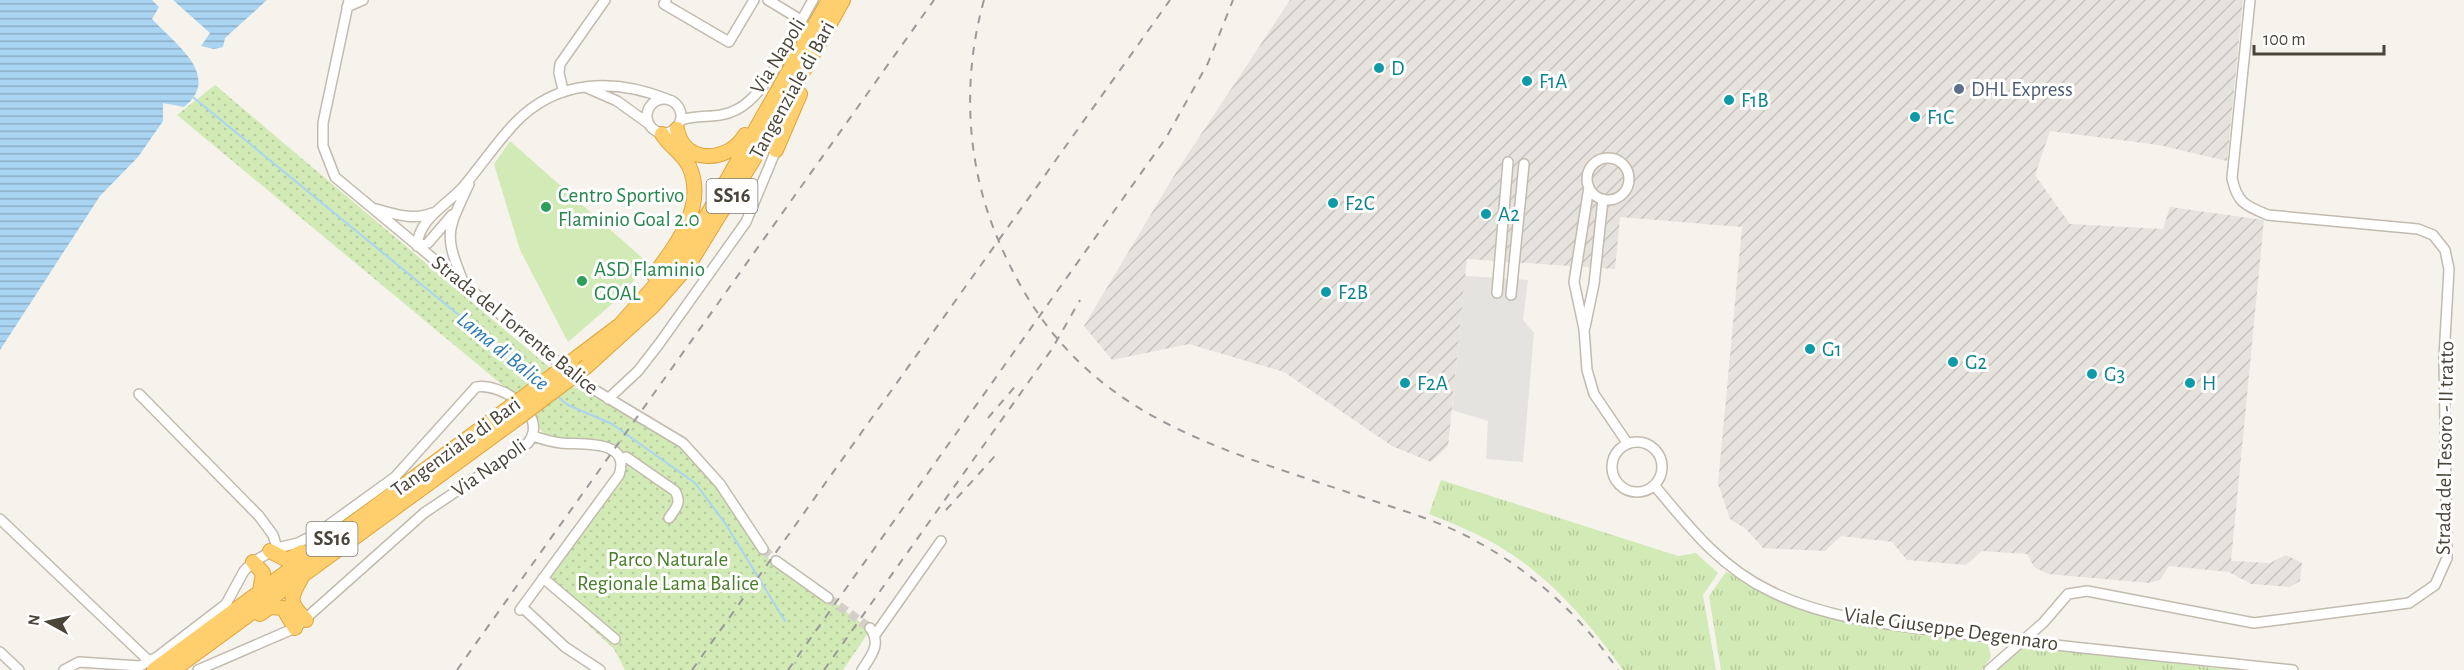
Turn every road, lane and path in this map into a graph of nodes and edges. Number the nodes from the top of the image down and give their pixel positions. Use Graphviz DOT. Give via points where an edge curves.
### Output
graph roads {
  1 [pos="363,0"];
  2 [pos="605,0"];
  3 [pos="666,0"];
  4 [pos="753,0"];
  5 [pos="768,0"];
  6 [pos="813,0"];
  7 [pos="829,0"];
  8 [pos="843,0"];
  9 [pos="2250,0"];
  10 [pos="348,3"];
  11 [pos="835,14"];
  12 [pos="801,20"];
  13 [pos="812,30"];
  14 [pos="585,87"];
  15 [pos="562,90"];
  16 [pos="667,99"];
  17 [pos="677,104"];
  18 [pos="704,116"];
  19 [pos="649,124"];
  20 [pos="679,124"];
  21 [pos="662,134"];
  22 [pos="776,150"];
  23 [pos="1508,162"];
  24 [pos="1524,164"];
  25 [pos="474,175"];
  26 [pos="1589,187"];
  27 [pos="1603,199"];
  28 [pos="373,208"];
  29 [pos="457,208"];
  30 [pos="437,211"];
  31 [pos="417,246"];
  32 [pos="465,286"];
  33 [pos="1497,293"];
  34 [pos="1511,295"];
  35 [pos="635,309"];
  36 [pos="1584,329"];
  37 [pos="139,394"];
  38 [pos="608,399"];
  39 [pos="514,413"];
  40 [pos="533,436"];
  41 [pos="1628,444"];
  42 [pos="621,459"];
  43 [pos="1654,485"];
  44 [pos="669,518"];
  45 [pos="0,519"];
  46 [pos="332,538"];
  47 [pos="941,541"];
  48 [pos="273,549"];
  49 [pos="763,549"];
  50 [pos="776,561"];
  51 [pos="253,562"];
  52 [pos="303,575"];
  53 [pos="543,578"];
  54 [pos="260,591"];
  55 [pos="828,598"];
  56 [pos="301,624"];
  57 [pos="226,631"];
  58 [pos="615,639"];
  59 [pos="2019,641"];
  60 [pos="0,652"];
  61 [pos="152,666"];
  62 [pos="20,670"];
  63 [pos="64,670"];
  64 [pos="173,670"];
  65 [pos="198,670"];
  66 [pos="600,670"];
  67 [pos="862,670"];
  68 [pos="1989,670"];
  69 [pos="2293,670"];
  1 -- 10 [label="street"];
  2 -- 15 [label="street" via="560,64"];
  3 -- 4 [label="street" via="664,4 729,42"];
  5 -- 12 [label="street"];
  6 -- 12 [label="street, Via Napoli"];
  7 -- 13 [label="highway, Tangenziale di Bari / SS16"];
  8 -- 11 [label="highway, Tangenziale di Bari / SS16"];
  9 -- 59 [label="street, Strada del Tesoro - II tratto" via="2232,178 2235,194 2247,207 2268,215 2418,229 2433,235 2445,250 2449,270 2444,357 2447,558 2435,585 2409,603 2254,623 2087,591 2068,594 2043,623"];
  10 -- 28 [label="street, Strada del Torrente Balice" via="328,93 323,146 335,177"];
  11 -- 22 [label="highway"];
  11 -- 39 [label="highway, Tangenziale di Bari / SS16, bridge" via="702,245 670,288 587,366"];
  12 -- 18 [label="street, Via Napoli" via="751,99 721,116"];
  13 -- 20 [label="highway" via="795,47 740,145 720,156 700,155 683,146"];
  13 -- 35 [label="highway, Tangenziale di Bari / SS16" via="709,212 676,262"];
  14 -- 15 [label="street"];
  14 -- 16 [label="street" via="617,85"];
  14 -- 19 [label="street" via="617,101"];
  15 -- 25 [label="street" via="516,122"];
  16 -- 17 [label="street"];
  16 -- 19 [label="street" via="656,101 649,108"];
  17 -- 18 [label="street"];
  17 -- 20 [label="street"];
  18 -- 20 [label="street, Via Napoli"];
  19 -- 21 [label="street"];
  20 -- 21 [label="street"];
  21 -- 35 [label="highway" via="689,167 694,193 692,210 684,232"];
  22 -- 38 [label="street" via="746,222 638,371"];
  23 -- 33 [label="street"];
  24 -- 34 [label="street"];
  25 -- 29 [label="street"];
  25 -- 30 [label="street"];
  26 -- 27 [label="street"];
  26 -- 27 [label="street" via="1588,175 1594,164 1606,158 1622,163 1630,179 1626,190 1614,199"];
  26 -- 36 [label="street" via="1574,282"];
  27 -- 36 [label="street" via="1594,284"];
  28 -- 30 [label="street" via="405,217 423,217"];
  28 -- 31 [label="street, Strada del Torrente Balice"];
  29 -- 31 [label="street" via="428,243"];
  29 -- 32 [label="street" via="448,242"];
  30 -- 31 [label="street" via="418,232"];
  31 -- 32 [label="street, Strada del Torrente Balice"];
  32 -- 38 [label="street, Strada del Torrente Balice" via="556,363"];
  35 -- 39 [label="highway, Tangenziale di Bari / SS16, bridge"];
  36 -- 41 [label="street" via="1587,370 1594,394"];
  37 -- 48 [label="street" via="259,516 273,535"];
  38 -- 49 [label="street, Strada del Torrente Balice" via="683,443 720,484"];
  39 -- 46 [label="highway, Tangenziale di Bari / SS16"];
  39 -- 52 [label="highway, Tangenziale di Bari / SS16"];
  40 -- 42 [label="street" via="560,443 600,445"];
  40 -- 48 [label="street, Via Napoli" via="534,420 524,407 494,387 476,387 395,477 319,532 298,543"];
  40 -- 56 [label="street, Via Napoli" via="424,513"];
  41 -- 43 [label="street" via="1642,443 1658,454 1662,467"];
  41 -- 43 [label="street" via="1613,461 1614,477 1632,491"];
  42 -- 44 [label="street" via="626,457 675,491 678,506"];
  42 -- 53 [label="street" via="620,475"];
  43 -- 59 [label="street, Viale Giuseppe Degennaro" via="1708,549 1728,567 1770,591 1810,607"];
  45 -- 61 [label="street"];
  46 -- 48 [label="highway" via="319,539 292,559 282,559"];
  46 -- 54 [label="highway, Tangenziale di Bari / SS16"];
  47 -- 67 [label="street" via="873,632 875,650"];
  48 -- 51 [label="street, Via Napoli"];
  50 -- 55 [label="street"];
  51 -- 54 [label="highway" via="263,573"];
  51 -- 61 [label="street" via="219,610"];
  52 -- 56 [label="highway" via="292,600"];
  52 -- 57 [label="highway, Tangenziale di Bari / SS16"];
  53 -- 58 [label="street"];
  53 -- 66 [label="street" via="521,608 565,647"];
  54 -- 61 [label="highway, Tangenziale di Bari / SS16"];
  56 -- 57 [label="highway" via="276,606 243,626"];
  56 -- 65 [label="street, Via Napoli"];
  57 -- 64 [label="highway, Tangenziale di Bari / SS16"];
  59 -- 68 [label="street"];
  59 -- 69 [label="street, Viale Giuseppe Degennaro"];
  60 -- 62 [label="street"];
  61 -- 63 [label="street" via="79,662"];
}
